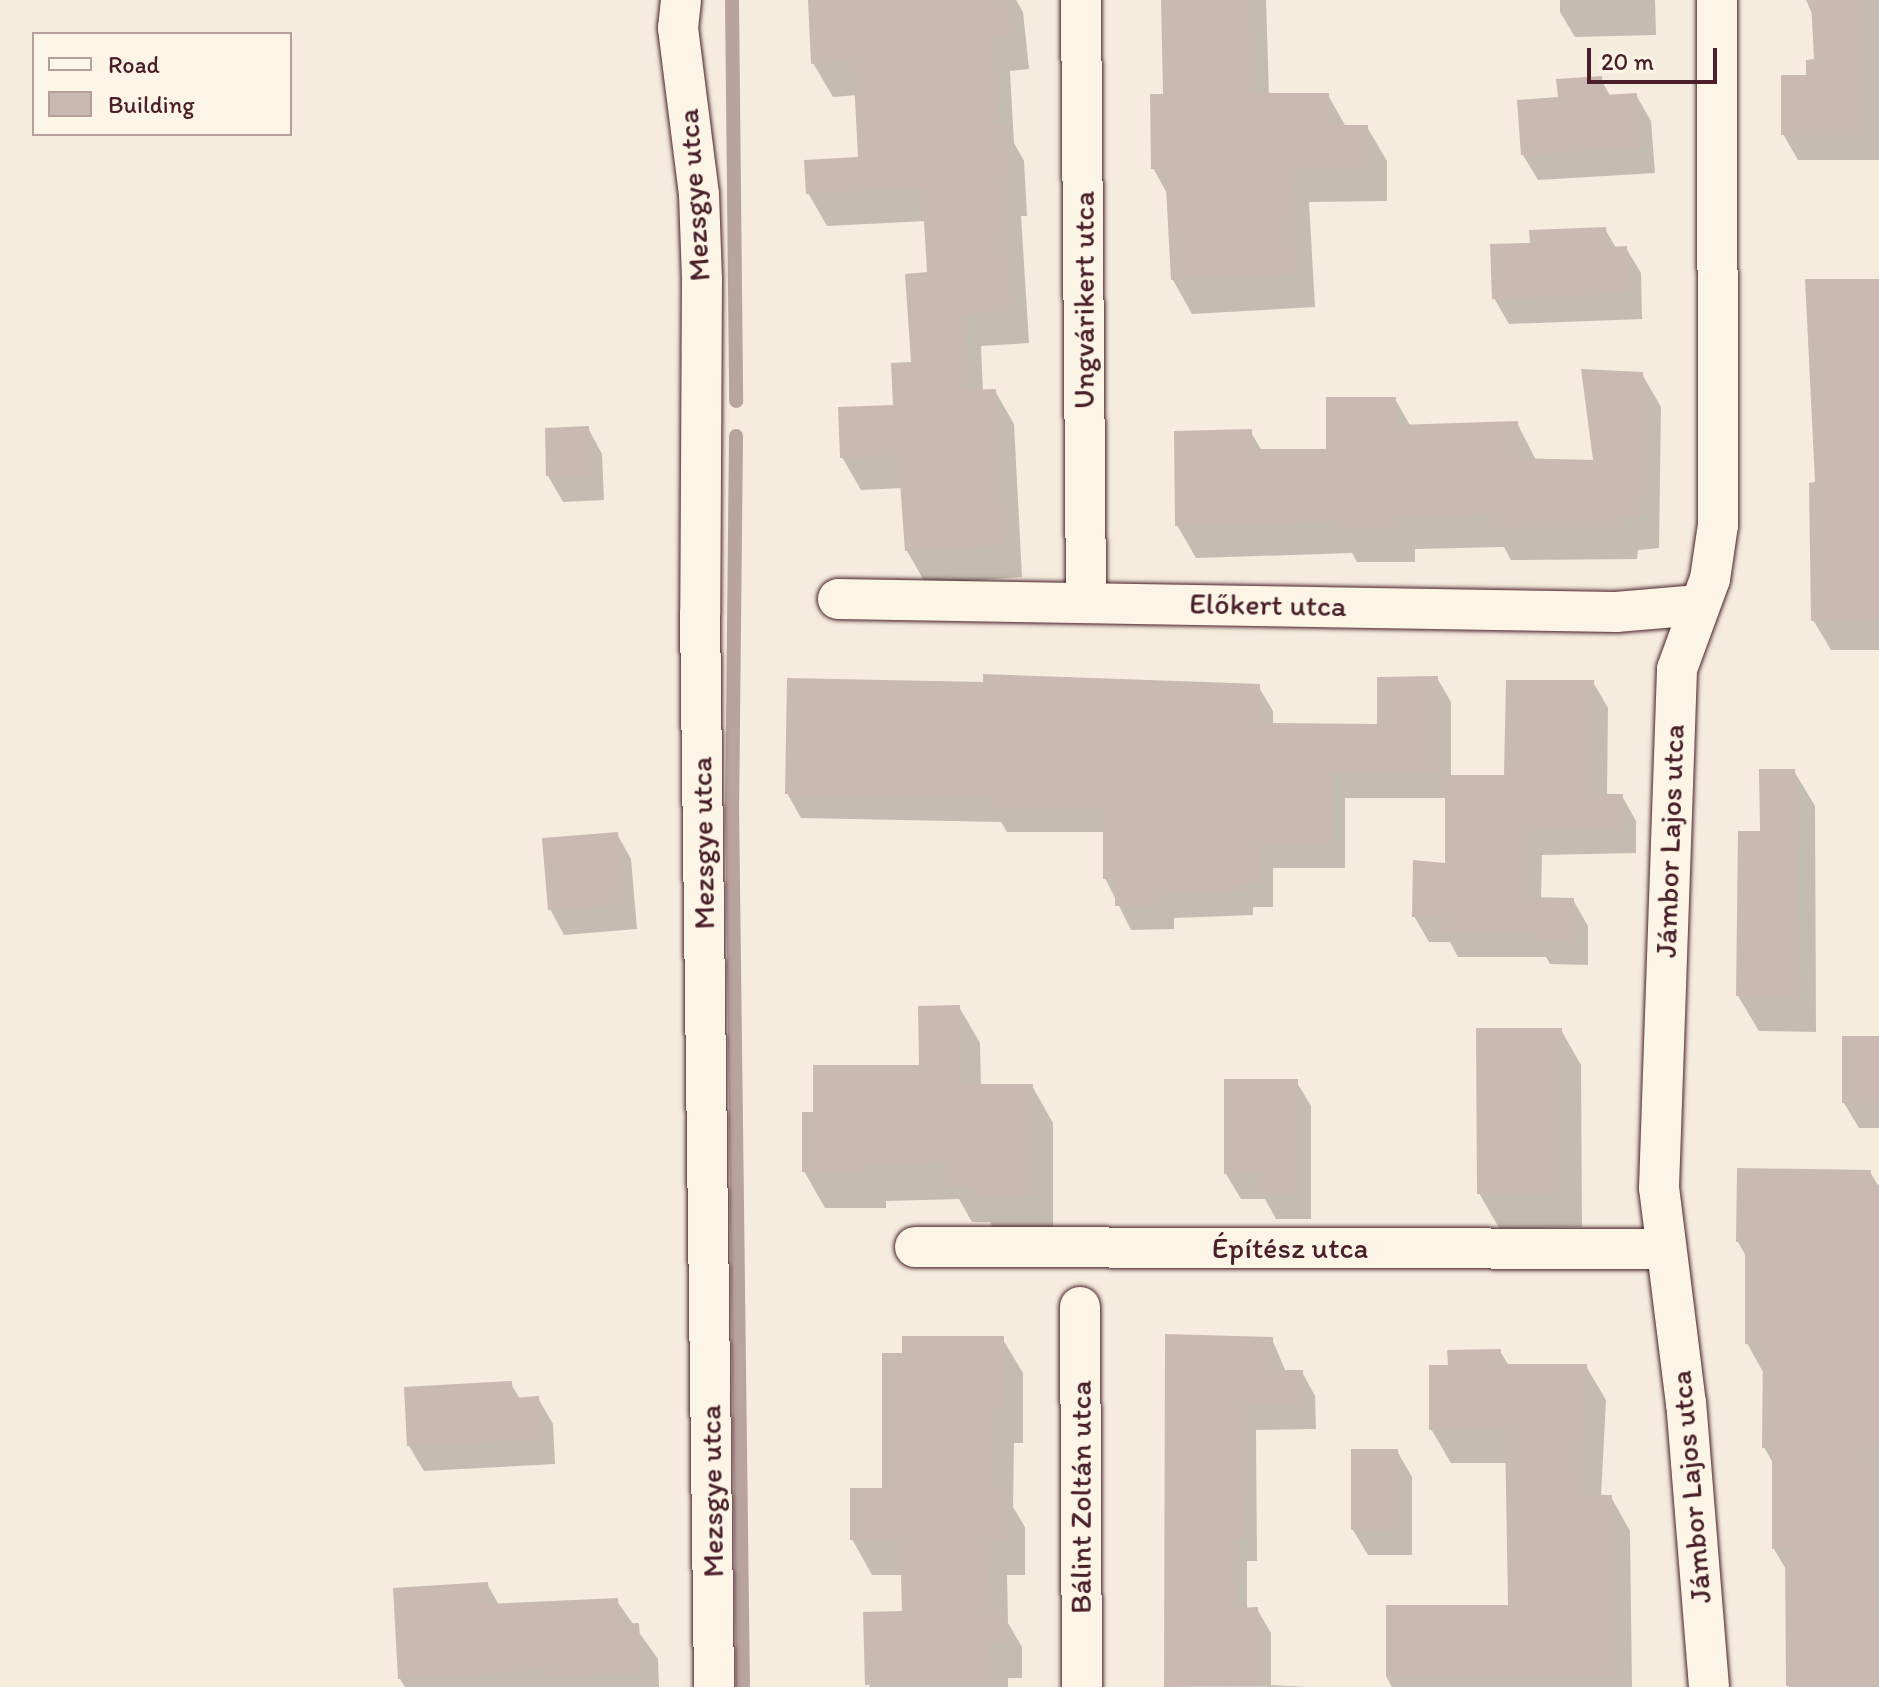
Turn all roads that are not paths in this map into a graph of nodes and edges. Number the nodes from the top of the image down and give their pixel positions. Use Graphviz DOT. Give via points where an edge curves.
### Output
graph roads {
  1 [pos="681,0"];
  2 [pos="1081,0"];
  3 [pos="1717,0"];
  4 [pos="838,599"];
  5 [pos="1086,601"];
  6 [pos="1699,605"];
  7 [pos="915,1247"];
  8 [pos="1664,1249"];
  9 [pos="1080,1307"];
  10 [pos="714,1687"];
  11 [pos="1082,1687"];
  12 [pos="1709,1687"];
  1 -- 10 [label="street, Mezsgye utca" via="678,28 699,194 702,280 700,614"];
  2 -- 5 [label="street, Ungvárikert utca"];
  3 -- 6 [label="street, Jámbor Lajos utca" via="1718,525 1710,579"];
  4 -- 5 [label="street, Előkert utca"];
  5 -- 6 [label="street, Előkert utca" via="1616,612"];
  6 -- 8 [label="street, Jámbor Lajos utca" via="1677,669 1670,773 1659,1188"];
  7 -- 8 [label="street, Építész utca"];
  8 -- 12 [label="street, Jámbor Lajos utca" via="1686,1404"];
  9 -- 11 [label="street, Bálint Zoltán utca"];
}
